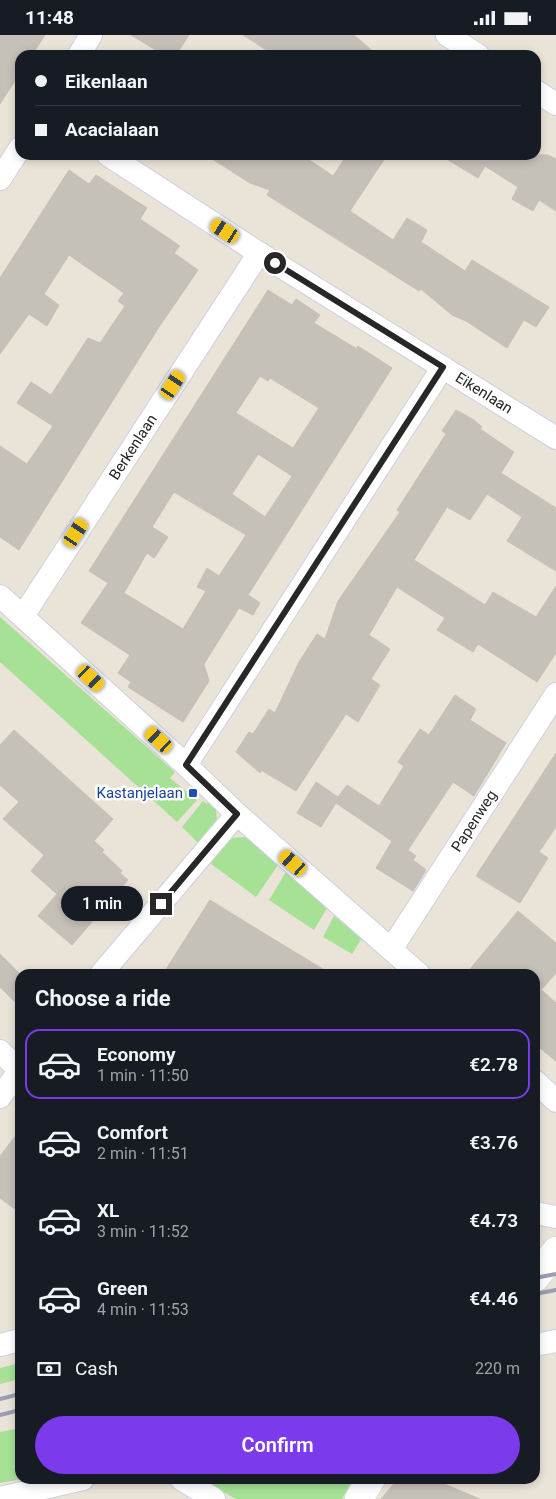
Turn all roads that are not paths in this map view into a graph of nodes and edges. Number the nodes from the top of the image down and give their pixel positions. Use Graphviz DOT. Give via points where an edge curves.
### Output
graph roads {
  1 [pos="92,35"];
  2 [pos="447,35"];
  3 [pos="82,50"];
  4 [pos="470,50"];
  5 [pos="541,94"];
  6 [pos="556,104"];
  7 [pos="15,156"];
  8 [pos="116,160"];
  9 [pos="0,179"];
  10 [pos="259,253"];
  11 [pos="443,367"];
  12 [pos="556,438"];
  13 [pos="0,596"];
  14 [pos="23,616"];
  15 [pos="556,694"];
  16 [pos="186,765"];
  17 [pos="237,814"];
  18 [pos="392,949"];
  19 [pos="106,969"];
  20 [pos="414,969"];
  21 [pos="0,1051"];
  22 [pos="15,1065"];
  23 [pos="15,1077"];
  24 [pos="540,1086"];
  25 [pos="0,1097"];
  26 [pos="556,1101"];
  27 [pos="540,1214"];
  28 [pos="556,1217"];
  29 [pos="556,1251"];
  30 [pos="540,1272"];
  31 [pos="15,1341"];
  32 [pos="556,1341"];
  33 [pos="540,1344"];
  34 [pos="0,1345"];
  35 [pos="62,1484"];
  36 [pos="189,1484"];
  37 [pos="368,1484"];
  38 [pos="0,1499"];
  39 [pos="214,1499"];
  40 [pos="359,1499"];
  1 -- 3 [label="street"];
  2 -- 4 [label="street"];
  5 -- 6 [label="street"];
  7 -- 9 [label="street"];
  8 -- 10 [label="street, Eikenlaan"];
  10 -- 11 [label="street, Eikenlaan"];
  10 -- 14 [label="street, Berkenlaan"];
  11 -- 12 [label="street, Eikenlaan"];
  11 -- 16 [label="street"];
  13 -- 14 [label="street"];
  14 -- 16 [label="street"];
  15 -- 18 [label="street, Papenweg"];
  16 -- 17 [label="street"];
  17 -- 18 [label="street"];
  17 -- 19 [label="street"];
  18 -- 20 [label="street"];
  21 -- 22 [label="street"];
  23 -- 25 [label="street"];
  24 -- 26 [label="street"];
  27 -- 28 [label="street"];
  29 -- 30 [label="main road"];
  31 -- 34 [label="street"];
  32 -- 33 [label="street"];
  35 -- 38 [label="street"];
  36 -- 39 [label="street"];
  37 -- 40 [label="main road"];
}
